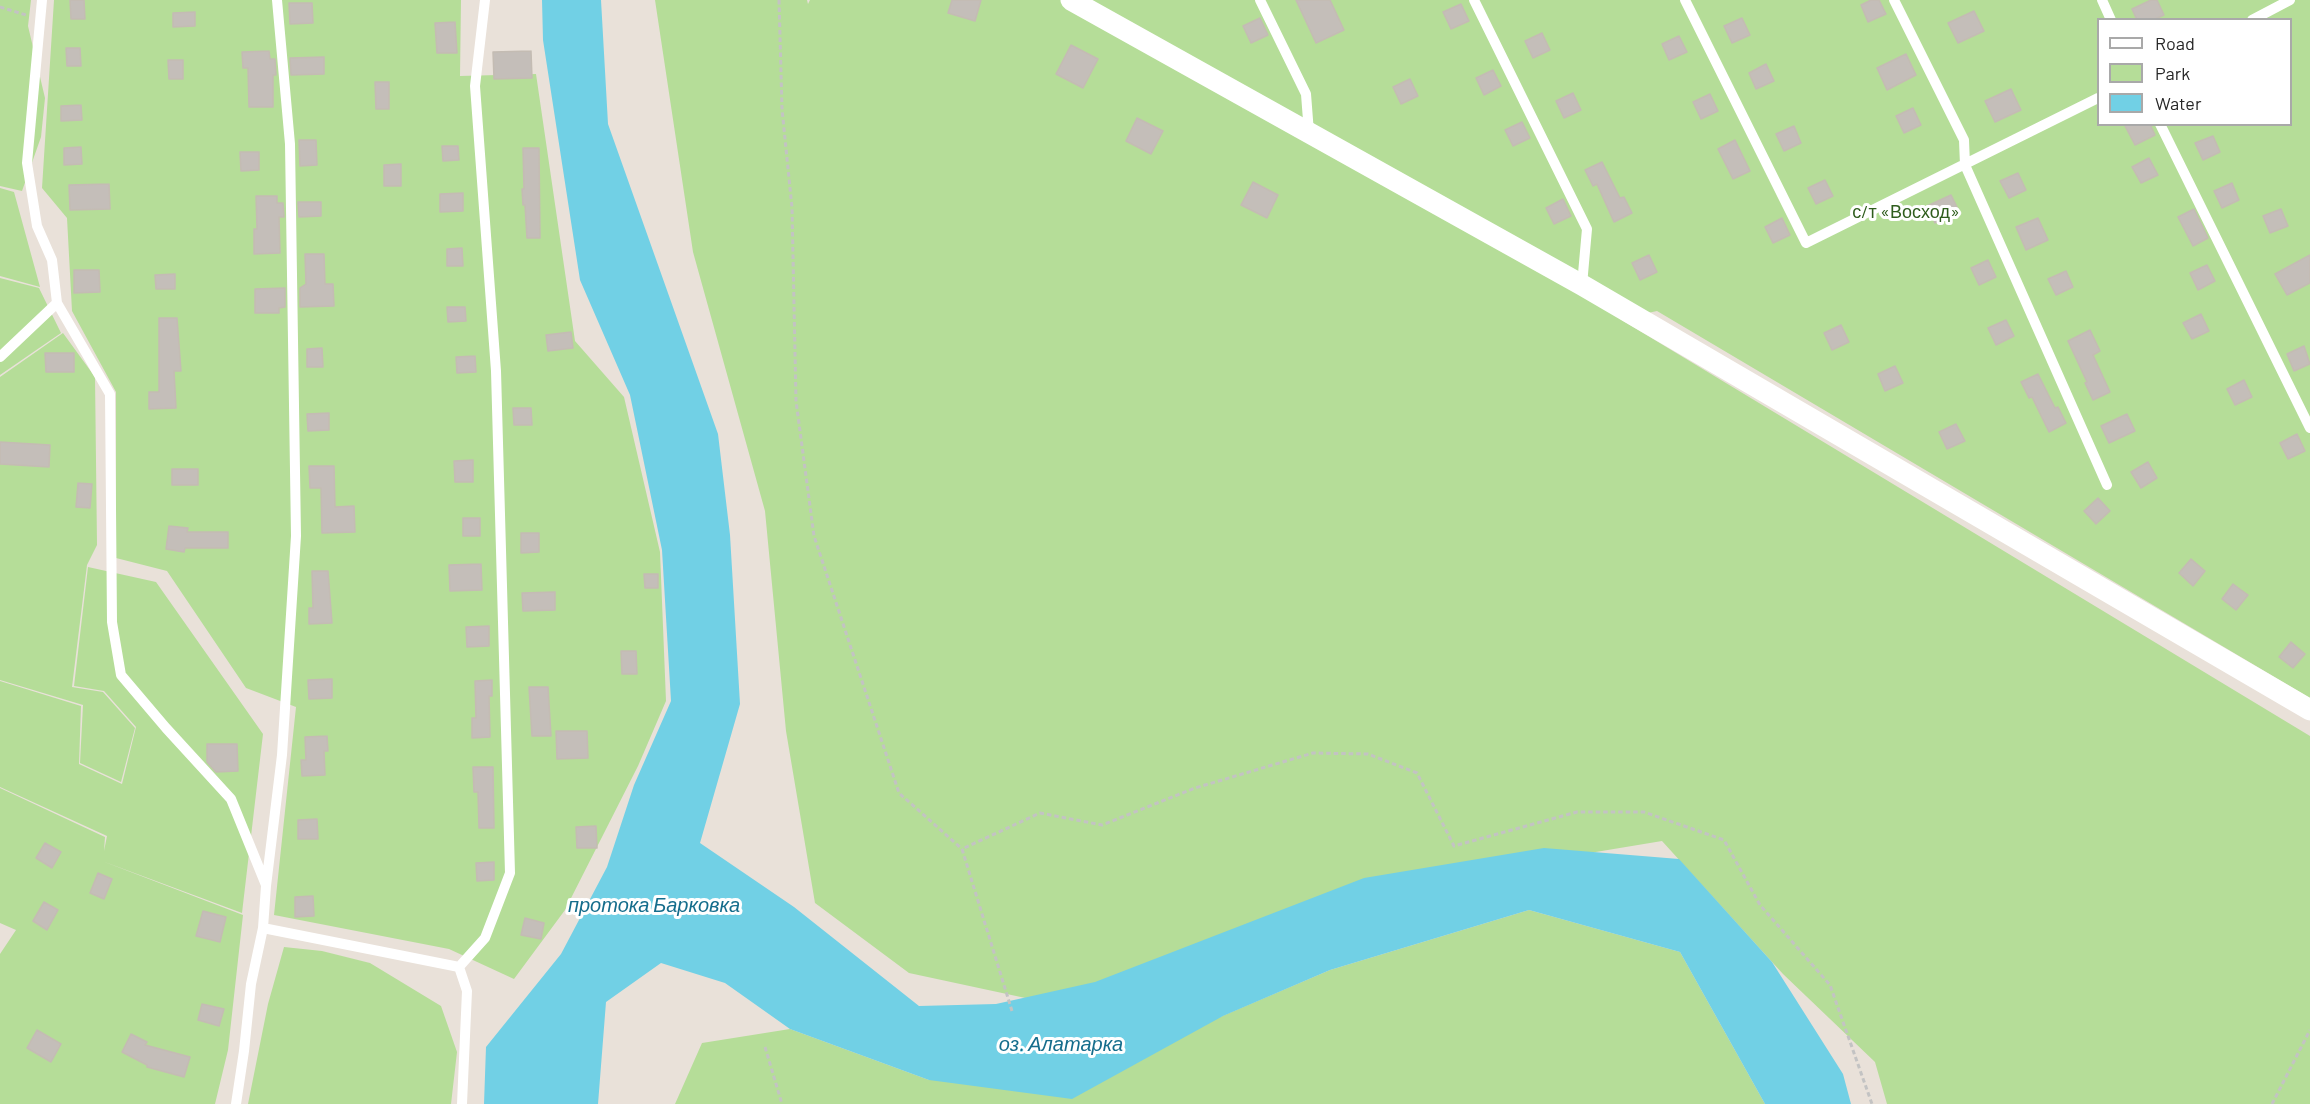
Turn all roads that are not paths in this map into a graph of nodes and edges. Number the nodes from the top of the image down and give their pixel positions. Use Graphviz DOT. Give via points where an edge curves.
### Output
graph roads {
  1 [pos="42,0"];
  2 [pos="277,0"];
  3 [pos="485,0"];
  4 [pos="1071,0"];
  5 [pos="1260,0"];
  6 [pos="1474,0"];
  7 [pos="1685,0"];
  8 [pos="1894,0"];
  9 [pos="2102,0"];
  10 [pos="2290,0"];
  11 [pos="2109,18"];
  12 [pos="2256,18"];
  13 [pos="2097,99"];
  14 [pos="2161,126"];
  15 [pos="1309,133"];
  16 [pos="1965,165"];
  17 [pos="1582,285"];
  18 [pos="57,303"];
  19 [pos="0,357"];
  20 [pos="2310,428"];
  21 [pos="2107,485"];
  22 [pos="2310,710"];
  23 [pos="266,886"];
  24 [pos="263,928"];
  25 [pos="459,967"];
  26 [pos="236,1104"];
  27 [pos="462,1104"];
  1 -- 18 [label="lane" via="27,163 37,226 52,260"];
  2 -- 23 [label="lane" via="290,144 296,536 282,755"];
  3 -- 25 [label="lane" via="475,86 496,371 510,873 486,938"];
  4 -- 15 [label="street"];
  5 -- 15 [label="lane" via="1306,94"];
  6 -- 17 [label="lane" via="1587,229"];
  7 -- 16 [label="lane" via="1806,243"];
  8 -- 16 [label="lane" via="1964,140"];
  9 -- 11 [label="lane"];
  10 -- 12 [label="lane"];
  13 -- 16 [label="lane"];
  14 -- 20 [label="lane"];
  15 -- 17 [label="street"];
  16 -- 21 [label="lane"];
  17 -- 22 [label="street"];
  18 -- 19 [label="lane"];
  18 -- 23 [label="lane" via="110,394 112,622 121,675 231,799"];
  23 -- 24 [label="lane"];
  24 -- 25 [label="lane"];
  24 -- 26 [label="lane"];
  25 -- 27 [label="lane" via="467,991"];
}
